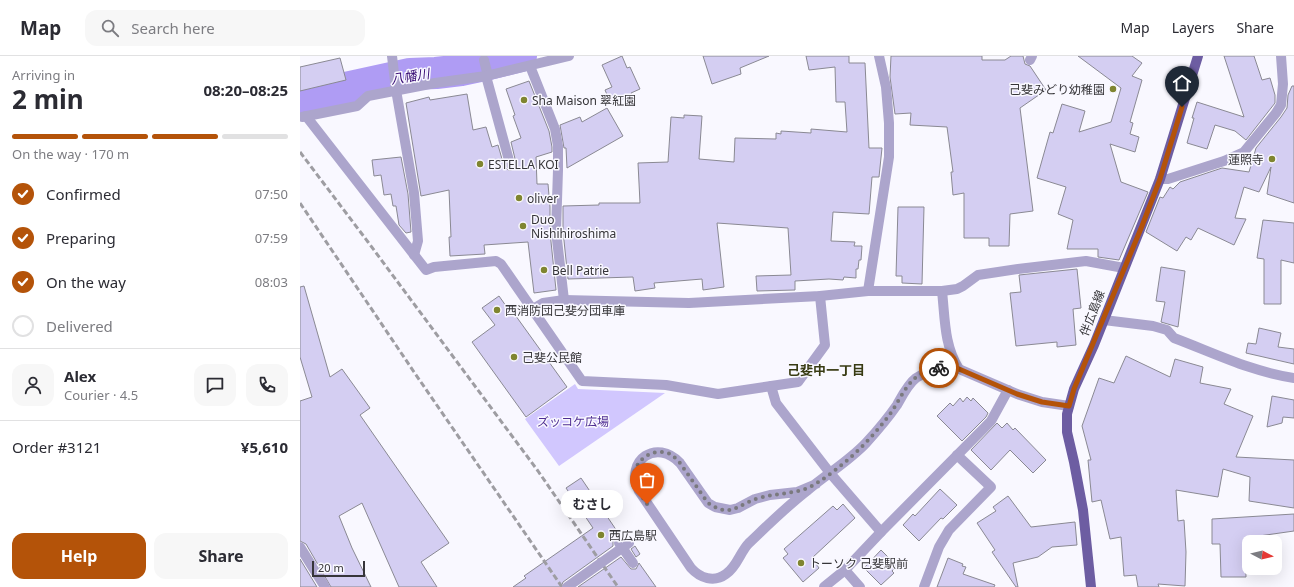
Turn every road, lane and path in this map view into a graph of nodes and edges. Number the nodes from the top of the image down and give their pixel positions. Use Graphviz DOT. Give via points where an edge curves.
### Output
graph roads {
  1 [pos="392,56"];
  2 [pos="569,56"];
  3 [pos="879,56"];
  4 [pos="1198,56"];
  5 [pos="1281,56"];
  6 [pos="536,62"];
  7 [pos="486,70"];
  8 [pos="396,86"];
  9 [pos="303,117"];
  10 [pos="510,164"];
  11 [pos="1160,179"];
  12 [pos="414,254"];
  13 [pos="1124,268"];
  14 [pos="868,291"];
  15 [pos="942,291"];
  16 [pos="820,296"];
  17 [pos="564,300"];
  18 [pos="533,309"];
  19 [pos="1104,320"];
  20 [pos="959,369"];
  21 [pos="1294,378"];
  22 [pos="771,386"];
  23 [pos="1008,390"];
  24 [pos="1069,406"];
  25 [pos="957,455"];
  26 [pos="830,474"];
  27 [pos="816,484"];
  28 [pos="881,532"];
  29 [pos="300,547"];
  30 [pos="630,565"];
  31 [pos="845,570"];
  32 [pos="325,587"];
  33 [pos="567,587"];
  34 [pos="824,587"];
  35 [pos="860,587"];
  36 [pos="924,587"];
  37 [pos="1091,587"];
  1 -- 8 [label="street"];
  2 -- 6 [label="street"];
  3 -- 14 [label="street" via="886,87 889,158"];
  4 -- 11 [label="main road, 伴広島線"];
  5 -- 11 [label="street" via="1283,84 1280,105 1244,152 1224,161 1168,179"];
  6 -- 7 [label="street"];
  6 -- 17 [label="street" via="558,146 556,232"];
  7 -- 8 [label="street"];
  7 -- 10 [label="street"];
  8 -- 9 [label="street" via="368,96 357,106"];
  8 -- 12 [label="street" via="414,193 418,241"];
  9 -- 12 [label="street"];
  11 -- 13 [label="main road, 伴広島線"];
  12 -- 18 [label="street" via="426,270 496,261 501,264"];
  13 -- 15 [label="street" via="1086,261 1018,269 978,275 957,289"];
  13 -- 19 [label="main road, 伴広島線"];
  14 -- 15 [label="street"];
  14 -- 16 [label="street"];
  15 -- 20 [label="street" via="949,346"];
  16 -- 17 [label="street" via="689,303"];
  16 -- 22 [label="street" via="825,345 798,382"];
  17 -- 18 [label="street" via="543,303"];
  18 -- 22 [label="street" via="582,381 666,385 718,394"];
  19 -- 21 [label="street" via="1167,330 1174,338 1249,367"];
  19 -- 24 [label="main road, 伴広島線"];
  20 -- 23 [label="street"];
  20 -- 26 [label="street" via="937,368 914,379 866,443"];
  22 -- 26 [label="street" via="776,403"];
  23 -- 24 [label="street" via="1042,402"];
  23 -- 25 [label="street" via="991,421"];
  24 -- 37 [label="main road, 伴広島線" via="1068,432 1083,510"];
  25 -- 28 [label="street"];
  25 -- 36 [label="street" via="991,487 949,530 939,547"];
  26 -- 27 [label="street"];
  26 -- 28 [label="street"];
  27 -- 27 [label="street" via="747,545 726,575 711,579 703,578 691,568 639,492 634,477 635,469 645,456 660,452 668,454 680,463 708,503 730,510 755,499 797,492"];
  28 -- 31 [label="street"];
  29 -- 32 [label="street"];
  30 -- 33 [label="street, bridge" via="620,546"];
  31 -- 34 [label="street"];
  31 -- 35 [label="street"];
}
